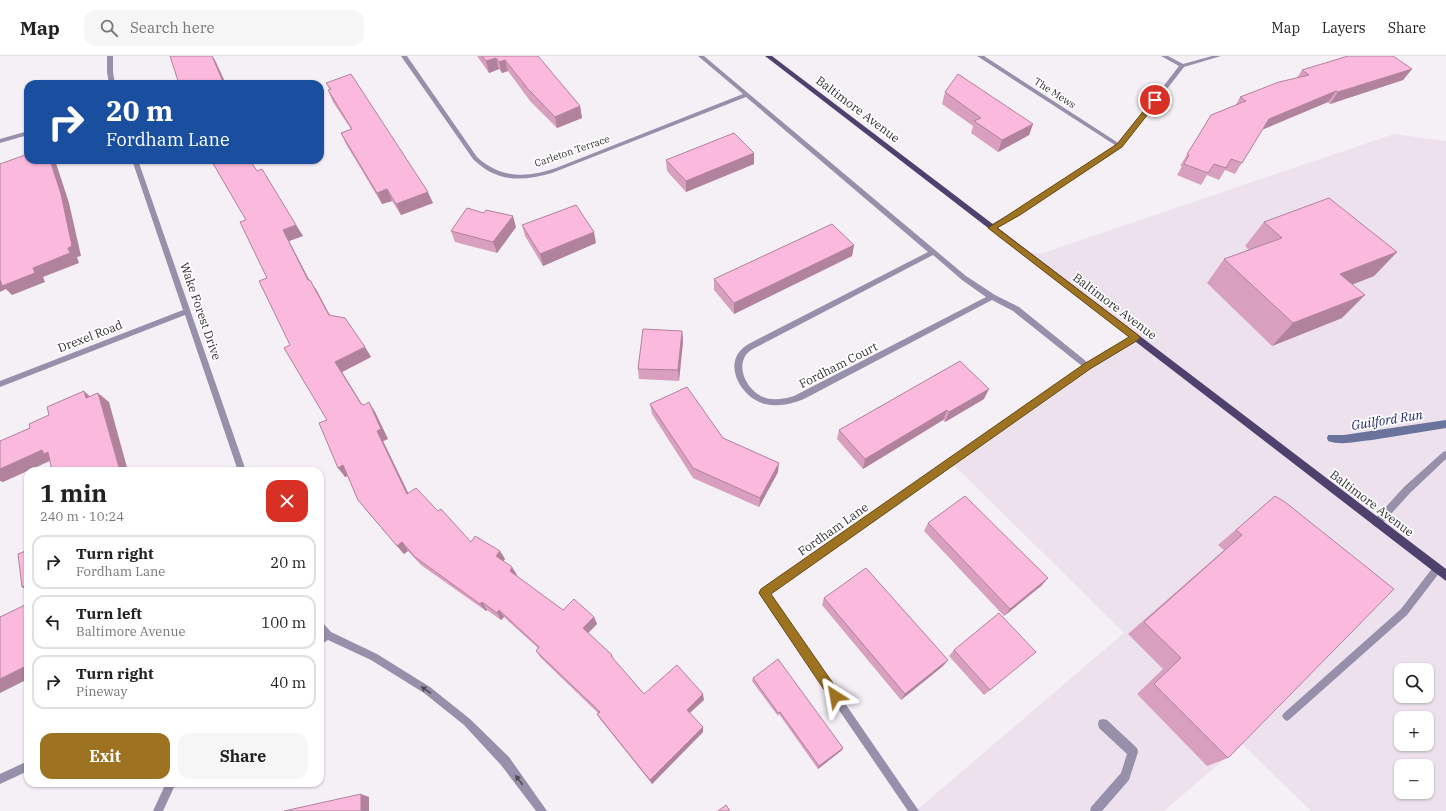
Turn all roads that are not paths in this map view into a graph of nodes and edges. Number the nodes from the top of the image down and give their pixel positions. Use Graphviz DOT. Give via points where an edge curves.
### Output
graph roads {
  1 [pos="110,56"];
  2 [pos="404,56"];
  3 [pos="701,56"];
  4 [pos="768,56"];
  5 [pos="980,56"];
  6 [pos="1164,56"];
  7 [pos="1218,56"];
  8 [pos="1182,66"];
  9 [pos="111,80"];
  10 [pos="747,95"];
  11 [pos="24,134"];
  12 [pos="0,141"];
  13 [pos="1120,146"];
  14 [pos="136,164"];
  15 [pos="992,228"];
  16 [pos="933,252"];
  17 [pos="992,297"];
  18 [pos="188,311"];
  19 [pos="1136,338"];
  20 [pos="1087,366"];
  21 [pos="0,384"];
  22 [pos="1446,454"];
  23 [pos="241,467"];
  24 [pos="1377,523"];
  25 [pos="1442,573"];
  26 [pos="324,638"];
  27 [pos="1287,716"];
  28 [pos="1103,724"];
  29 [pos="24,768"];
  30 [pos="0,780"];
  31 [pos="168,787"];
  32 [pos="158,811"];
  33 [pos="542,811"];
  34 [pos="914,811"];
  35 [pos="1095,811"];
  1 -- 9 [label="street"];
  2 -- 10 [label="street, Carleton Terrace" via="475,158 484,167 509,176 526,177 544,173"];
  3 -- 10 [label="street"];
  4 -- 15 [label="main road, Baltimore Avenue"];
  5 -- 13 [label="street, The Mews"];
  6 -- 8 [label="street"];
  7 -- 8 [label="street"];
  8 -- 13 [label="street"];
  10 -- 16 [label="street"];
  11 -- 12 [label="street"];
  13 -- 15 [label="street"];
  14 -- 18 [label="street, Wake Forest Drive"];
  15 -- 19 [label="main road, Baltimore Avenue"];
  16 -- 17 [label="street"];
  16 -- 17 [label="street, Fordham Court" via="743,352 738,367 741,381 748,391 763,400 782,402 801,397"];
  17 -- 20 [label="street" via="1016,309"];
  18 -- 21 [label="street, Drexel Road"];
  18 -- 23 [label="street, Wake Forest Drive"];
  19 -- 20 [label="street, Fordham Lane"];
  19 -- 24 [label="main road, Baltimore Avenue"];
  20 -- 34 [label="street, Fordham Lane" via="764,593"];
  22 -- 24 [label="street" via="1407,490"];
  24 -- 25 [label="main road, Baltimore Avenue"];
  25 -- 27 [label="street" via="1404,612"];
  33 -- 26 [label="street, one-way" via="505,761 467,722 427,690 374,657"];
  28 -- 35 [label="street" via="1133,752 1125,776"];
  29 -- 30 [label="street"];
  31 -- 32 [label="street"];
}
